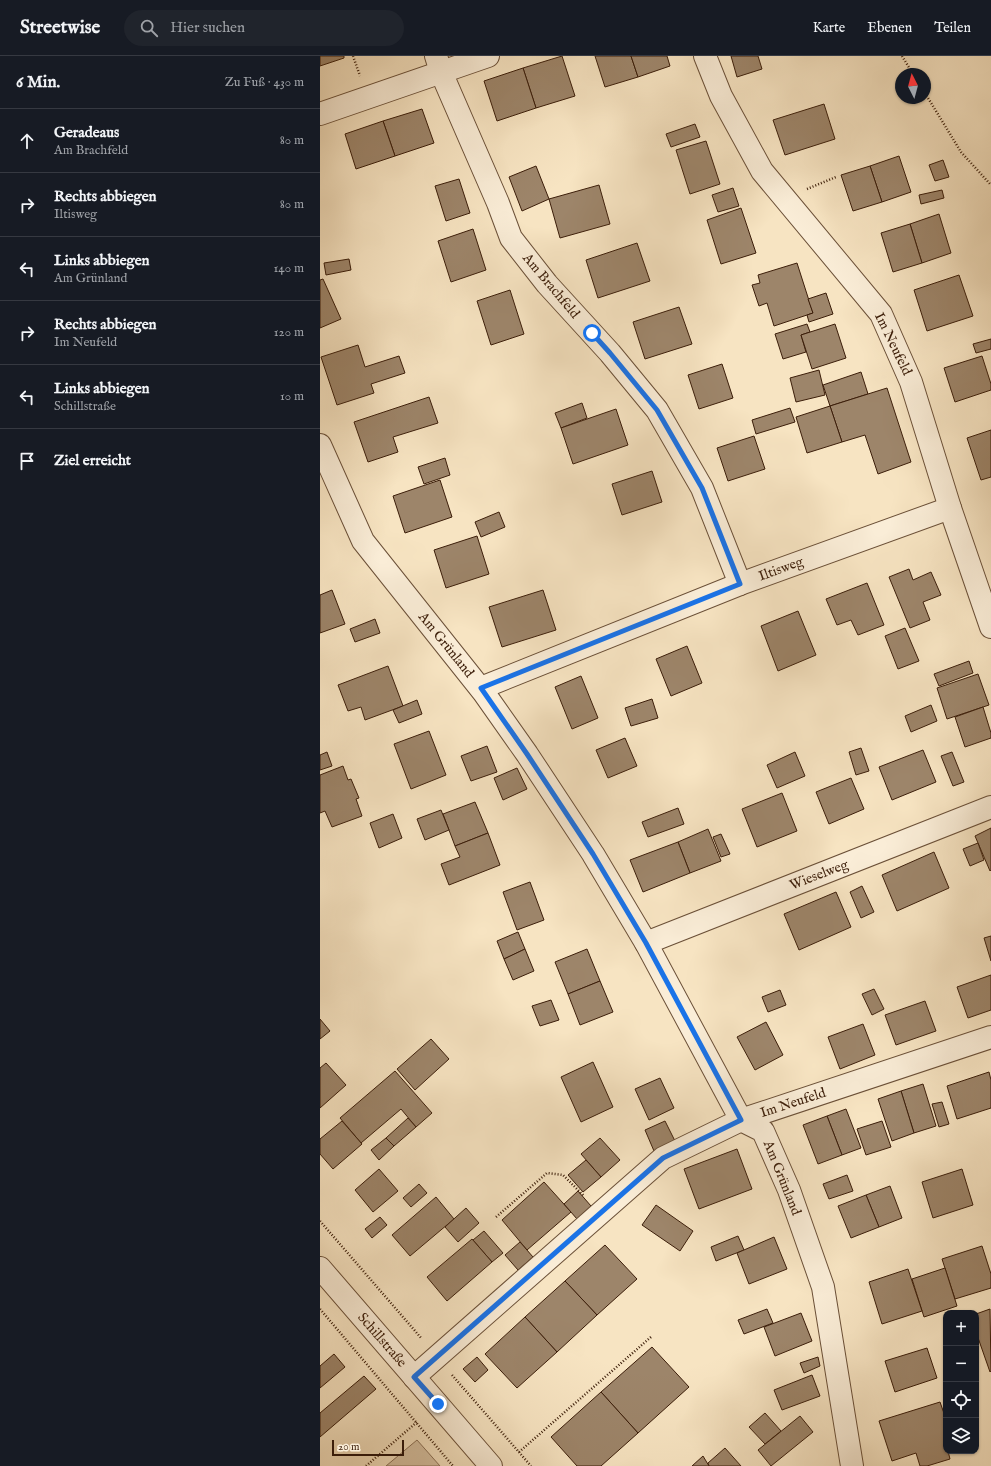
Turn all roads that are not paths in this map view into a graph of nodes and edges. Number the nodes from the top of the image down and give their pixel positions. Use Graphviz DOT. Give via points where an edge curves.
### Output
graph roads {
  1 [pos="488,56"];
  2 [pos="705,56"];
  3 [pos="439,64"];
  4 [pos="320,114"];
  5 [pos="320,445"];
  6 [pos="950,508"];
  7 [pos="740,584"];
  8 [pos="991,627"];
  9 [pos="481,688"];
  10 [pos="991,807"];
  11 [pos="646,943"];
  12 [pos="991,1037"];
  13 [pos="741,1120"];
  14 [pos="320,1268"];
  15 [pos="414,1377"];
  16 [pos="492,1466"];
  17 [pos="852,1466"];
  1 -- 3 [label="street"];
  2 -- 6 [label="street, Im Neufeld" via="721,96 762,171 881,314 912,382"];
  3 -- 4 [label="street"];
  3 -- 7 [label="street, Am Brachfeld" via="511,238 547,284 610,353 657,410 702,488"];
  5 -- 9 [label="street, Am Grünland" via="363,540"];
  6 -- 7 [label="street, Iltisweg"];
  6 -- 8 [label="street, Im Neufeld"];
  7 -- 9 [label="street, Iltisweg"];
  9 -- 11 [label="street, Am Grünland" via="593,854"];
  10 -- 11 [label="street, Wieselweg"];
  11 -- 13 [label="street, Am Grünland"];
  12 -- 13 [label="street, Im Neufeld"];
  13 -- 15 [label="street, Im Neufeld" via="663,1158"];
  13 -- 17 [label="street, Am Grünland" via="763,1131 789,1190 823,1288"];
  14 -- 15 [label="street, Schillstraße"];
  15 -- 16 [label="street, Schillstraße"];
}
